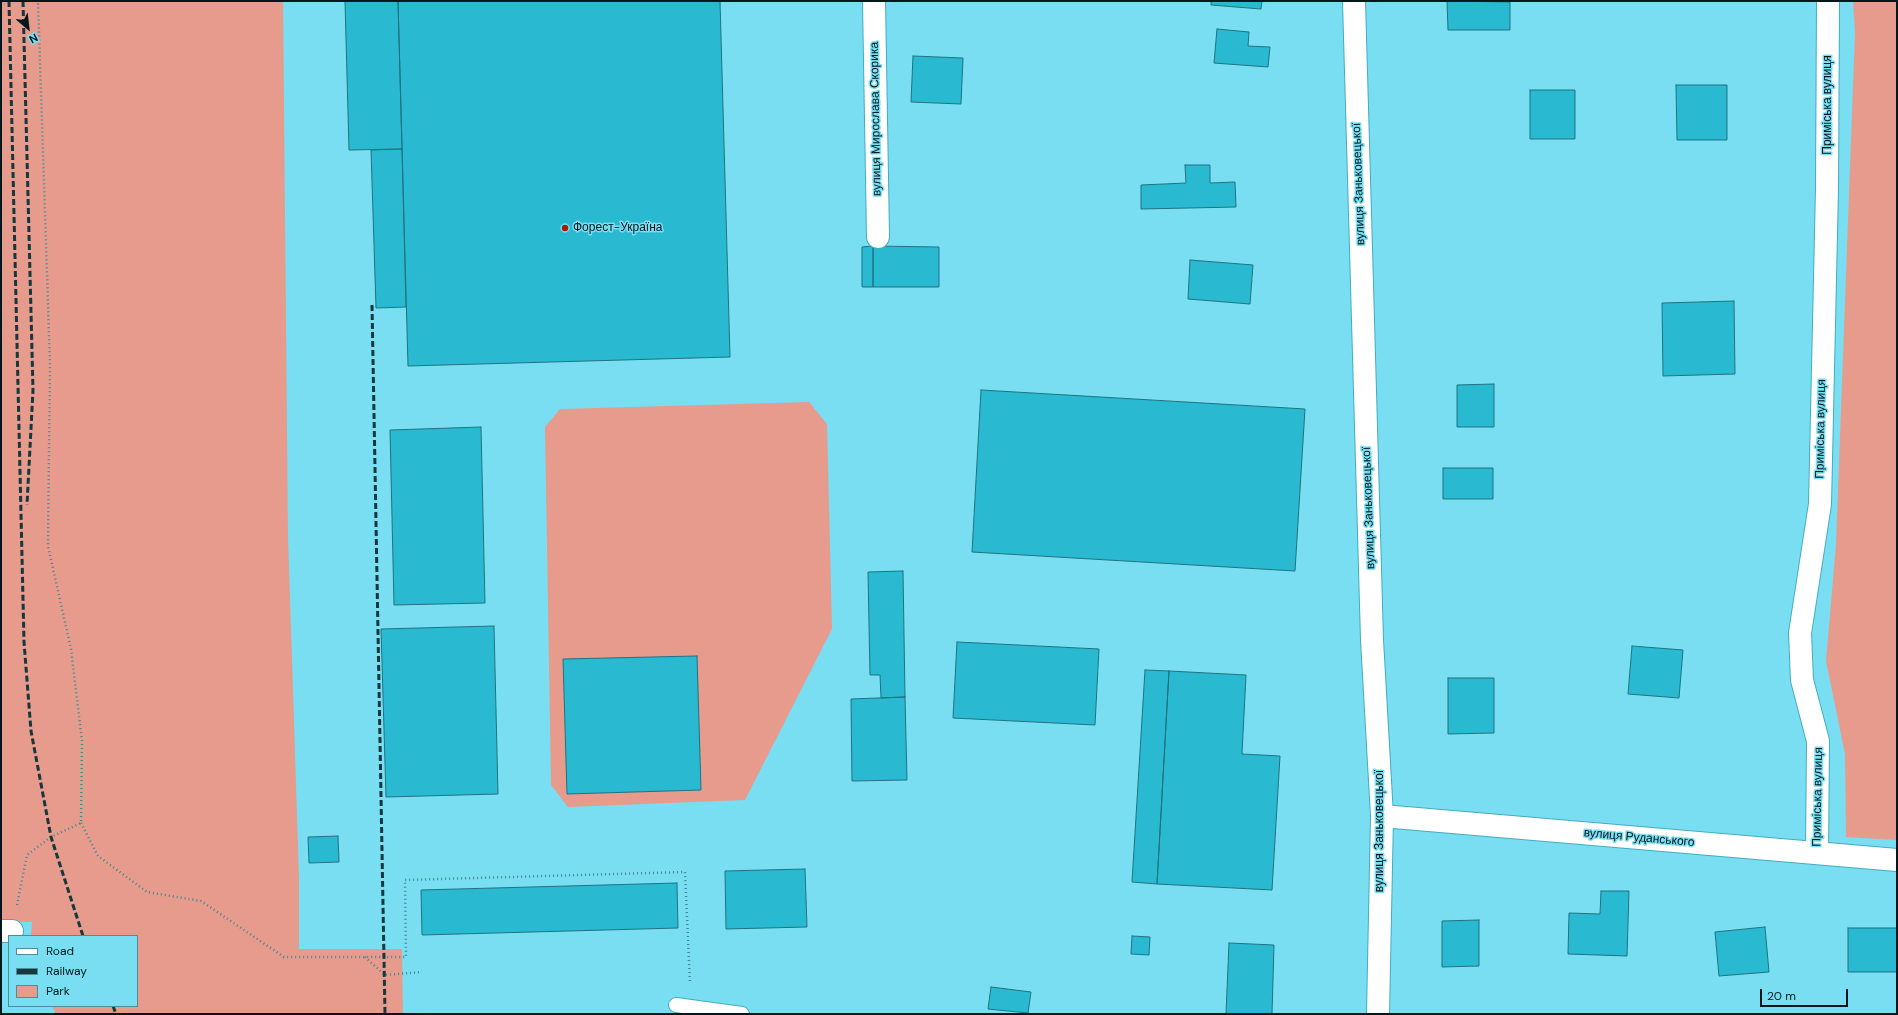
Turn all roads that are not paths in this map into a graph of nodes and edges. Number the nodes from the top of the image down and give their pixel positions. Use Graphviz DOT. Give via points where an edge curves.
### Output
graph roads {
  1 [pos="874,1"];
  2 [pos="1354,1"];
  3 [pos="1828,1"];
  4 [pos="878,237"];
  5 [pos="1382,816"];
  6 [pos="1817,853"];
  7 [pos="1897,860"];
  8 [pos="676,1005"];
  9 [pos="742,1014"];
  10 [pos="1378,1014"];
  1 -- 4 [label="street, вулиця Мирослава Скорика"];
  2 -- 5 [label="street, вулиця Заньковецької" via="1372,632"];
  3 -- 6 [label="street, Приміська вулиця" via="1820,504 1800,633 1802,680 1818,741"];
  5 -- 6 [label="street, вулиця Руданського"];
  5 -- 10 [label="street, вулиця Заньковецької"];
  6 -- 7 [label="street, вулиця Руданського"];
  8 -- 9 [label="lane"];
}
